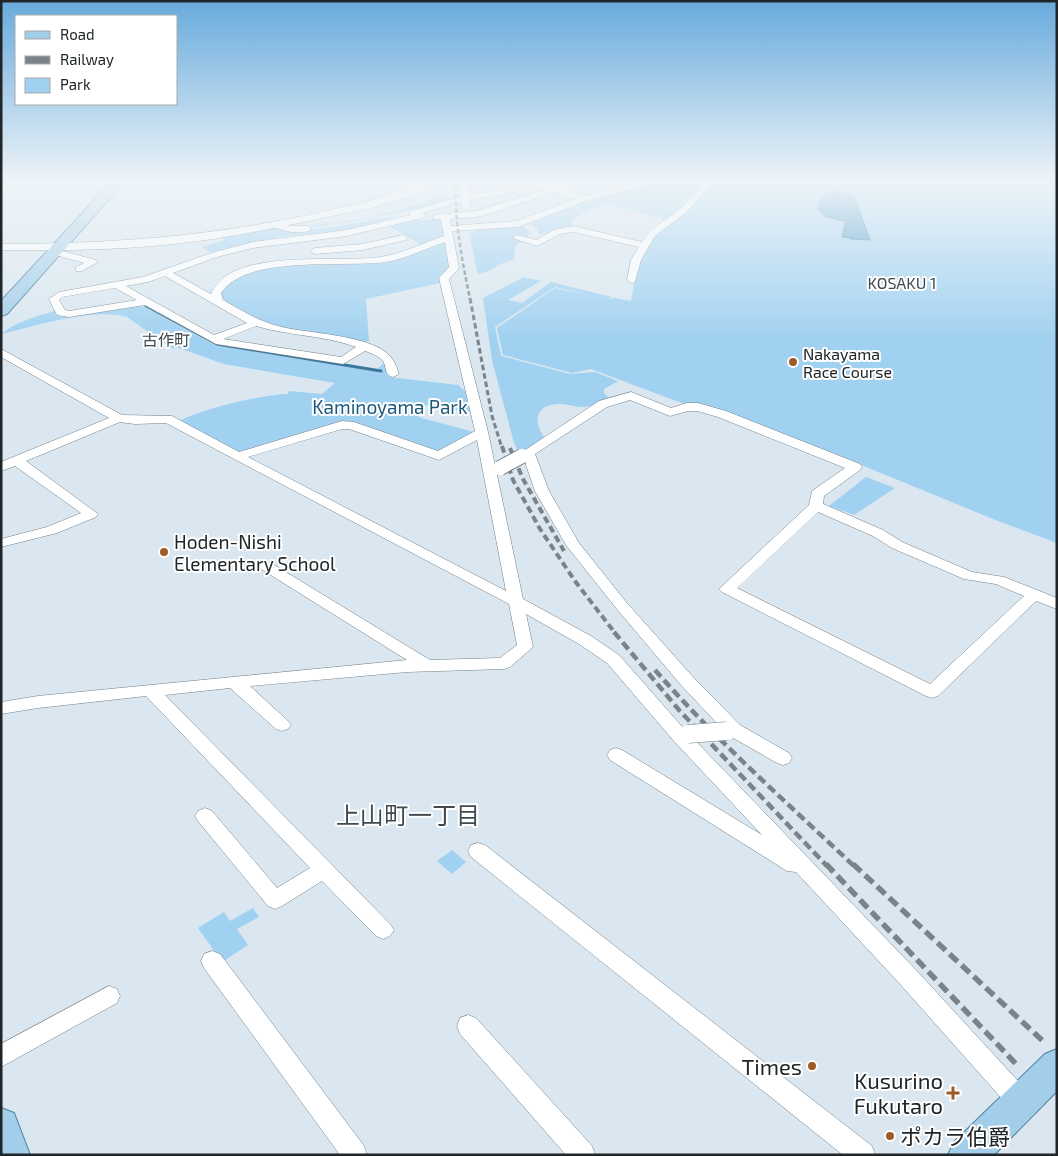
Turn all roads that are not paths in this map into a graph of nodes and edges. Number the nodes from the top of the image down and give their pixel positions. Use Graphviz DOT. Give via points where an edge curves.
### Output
graph roads {
  1 [pos="66,234"];
  2 [pos="68,234"];
  3 [pos="212,234"];
  4 [pos="338,234"];
  5 [pos="397,234"];
  6 [pos="440,234"];
  7 [pos="449,234"];
  8 [pos="553,234"];
  9 [pos="595,234"];
  10 [pos="651,234"];
  11 [pos="311,237"];
  12 [pos="403,238"];
  13 [pos="517,238"];
  14 [pos="644,245"];
  15 [pos="1,247"];
  16 [pos="422,248"];
  17 [pos="54,249"];
  18 [pos="315,251"];
  19 [pos="319,263"];
  20 [pos="78,269"];
  21 [pos="166,273"];
  22 [pos="632,280"];
  23 [pos="115,284"];
  24 [pos="1,300"];
  25 [pos="145,302"];
  26 [pos="218,302"];
  27 [pos="1,311"];
  28 [pos="256,323"];
  29 [pos="215,338"];
  30 [pos="363,346"];
  31 [pos="1,352"];
  32 [pos="393,374"];
  33 [pos="119,418"];
  34 [pos="482,432"];
  35 [pos="525,455"];
  36 [pos="238,456"];
  37 [pos="17,461"];
  38 [pos="1,467"];
  39 [pos="495,471"];
  40 [pos="816,506"];
  41 [pos="1,543"];
  42 [pos="266,566"];
  43 [pos="1035,594"];
  44 [pos="518,603"];
  45 [pos="1057,604"];
  46 [pos="426,665"];
  47 [pos="234,682"];
  48 [pos="150,690"];
  49 [pos="1,708"];
  50 [pos="282,726"];
  51 [pos="731,731"];
  52 [pos="684,734"];
  53 [pos="616,755"];
  54 [pos="783,758"];
  55 [pos="205,816"];
  56 [pos="478,851"];
  57 [pos="324,869"];
  58 [pos="812,876"];
  59 [pos="383,930"];
  60 [pos="212,961"];
  61 [pos="109,996"];
  62 [pos="468,1026"];
  63 [pos="1,1056"];
  64 [pos="1057,1066"];
  65 [pos="1020,1102"];
  66 [pos="1,1126"];
  67 [pos="11,1155"];
  68 [pos="355,1155"];
  69 [pos="583,1155"];
  70 [pos="863,1155"];
  71 [pos="968,1155"];
  1 -- 17 [label="main road"];
  2 -- 17 [label="main road"];
  3 -- 17 [label="street"];
  4 -- 11 [label="street"];
  5 -- 12 [label="street"];
  6 -- 16 [label="street"];
  7 -- 34 [label="street" via="454,268 444,278"];
  8 -- 13 [label="street" via="537,243"];
  9 -- 14 [label="street"];
  10 -- 14 [label="street"];
  11 -- 18 [label="street"];
  11 -- 21 [label="street" via="234,249"];
  12 -- 16 [label="street"];
  12 -- 18 [label="street" via="363,247"];
  14 -- 22 [label="street" via="636,260"];
  15 -- 17 [label="street"];
  16 -- 19 [label="street" via="387,259"];
  17 -- 20 [label="street" via="93,262"];
  17 -- 24 [label="main road"];
  17 -- 27 [label="main road"];
  18 -- 19 [label="street"];
  19 -- 26 [label="street" via="250,268 220,285 216,293"];
  21 -- 23 [label="street"];
  21 -- 26 [label="street"];
  23 -- 25 [label="street"];
  23 -- 25 [label="street" via="59,295 54,299 61,313 68,314"];
  25 -- 29 [label="street"];
  26 -- 28 [label="street"];
  28 -- 29 [label="street"];
  28 -- 30 [label="street" via="279,330 347,340"];
  29 -- 30 [label="street" via="220,342 343,361"];
  30 -- 32 [label="street" via="388,360"];
  31 -- 33 [label="street"];
  33 -- 36 [label="street" via="168,419"];
  33 -- 37 [label="street"];
  34 -- 36 [label="street" via="439,456 342,425"];
  34 -- 39 [label="street"];
  35 -- 39 [label="street, bridge"];
  35 -- 40 [label="street" via="604,404 631,396 670,412 698,407 855,467 817,494"];
  35 -- 51 [label="street" via="573,545"];
  36 -- 44 [label="street"];
  37 -- 38 [label="street"];
  37 -- 41 [label="street" via="91,514 52,530"];
  39 -- 44 [label="street"];
  40 -- 43 [label="street" via="969,576 999,580"];
  40 -- 43 [label="street" via="727,589 932,692"];
  42 -- 46 [label="street"];
  43 -- 45 [label="street"];
  44 -- 46 [label="street" via="526,646 504,663"];
  44 -- 52 [label="street" via="613,658"];
  46 -- 47 [label="street"];
  47 -- 48 [label="street"];
  47 -- 50 [label="street"];
  48 -- 49 [label="street"];
  48 -- 57 [label="street"];
  51 -- 52 [label="street, bridge"];
  51 -- 54 [label="street"];
  52 -- 58 [label="street"];
  53 -- 58 [label="street"];
  55 -- 57 [label="street" via="275,900"];
  56 -- 70 [label="street"];
  57 -- 59 [label="street"];
  58 -- 65 [label="street"];
  60 -- 68 [label="street"];
  61 -- 63 [label="street"];
  62 -- 69 [label="street"];
  64 -- 65 [label="main road"];
  65 -- 71 [label="main road"];
  66 -- 67 [label="main road"];
}
